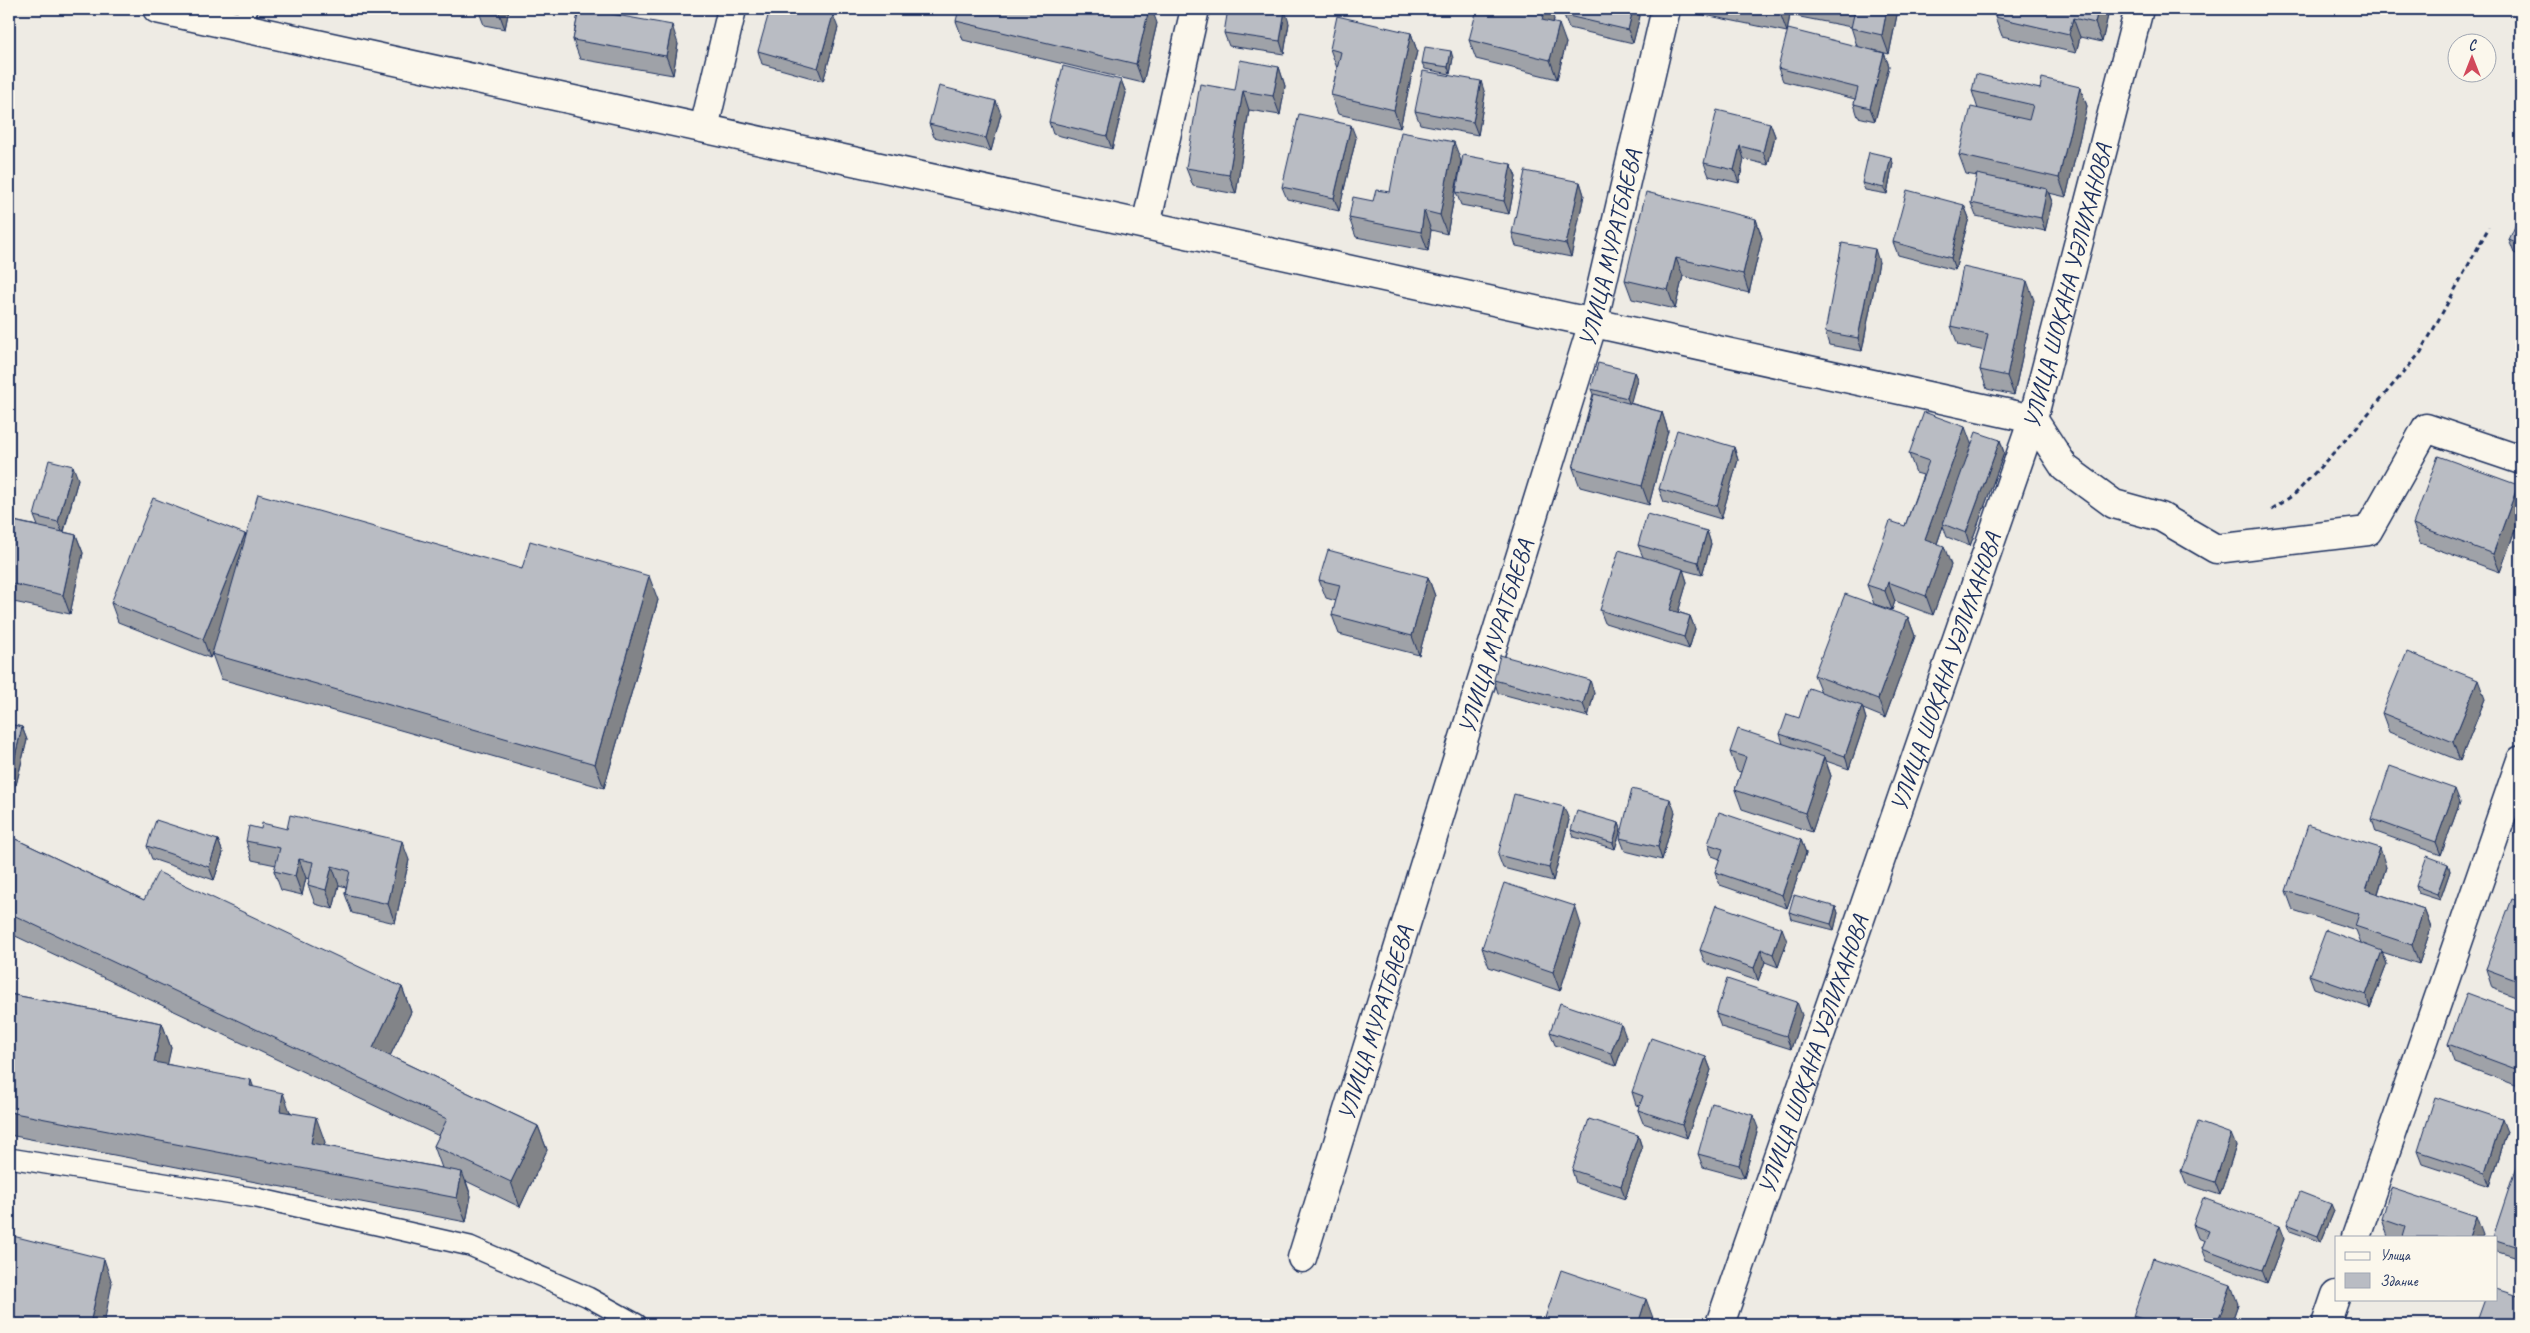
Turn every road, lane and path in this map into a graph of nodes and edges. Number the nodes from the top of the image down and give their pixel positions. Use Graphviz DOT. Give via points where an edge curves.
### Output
graph roads {
  1 [pos="157,9"];
  2 [pos="732,9"];
  3 [pos="1195,9"];
  4 [pos="1666,9"];
  5 [pos="2139,9"];
  6 [pos="246,18"];
  7 [pos="704,128"];
  8 [pos="1146,225"];
  9 [pos="2489,227"];
  10 [pos="1593,323"];
  11 [pos="2033,419"];
  12 [pos="2521,460"];
  13 [pos="2264,515"];
  14 [pos="2521,760"];
  15 [pos="9,1158"];
  16 [pos="2356,1236"];
  17 [pos="1302,1258"];
  18 [pos="2335,1298"];
  19 [pos="637,1324"];
  20 [pos="1720,1324"];
  21 [pos="2326,1324"];
  1 -- 6 [label="street"];
  2 -- 7 [label="street"];
  3 -- 8 [label="street"];
  4 -- 10 [label="street, УЛИЦА МУРАТБАЕВА"];
  5 -- 11 [label="street, УЛИЦА ШОҚАНА УӘЛИХАНОВА"];
  6 -- 7 [label="street"];
  7 -- 8 [label="street"];
  8 -- 10 [label="street"];
  9 -- 13 [label="path" via="2421,352 2296,493"];
  10 -- 11 [label="street"];
  10 -- 17 [label="street, УЛИЦА МУРАТБАЕВА"];
  11 -- 12 [label="street" via="2065,468 2114,504 2161,517 2216,549 2368,531 2426,428"];
  11 -- 20 [label="street, УЛИЦА ШОҚАНА УӘЛИХАНОВА"];
  14 -- 16 [label="street"];
  15 -- 19 [label="lane" via="257,1198 470,1246 588,1297"];
  18 -- 21 [label="street"];
}
